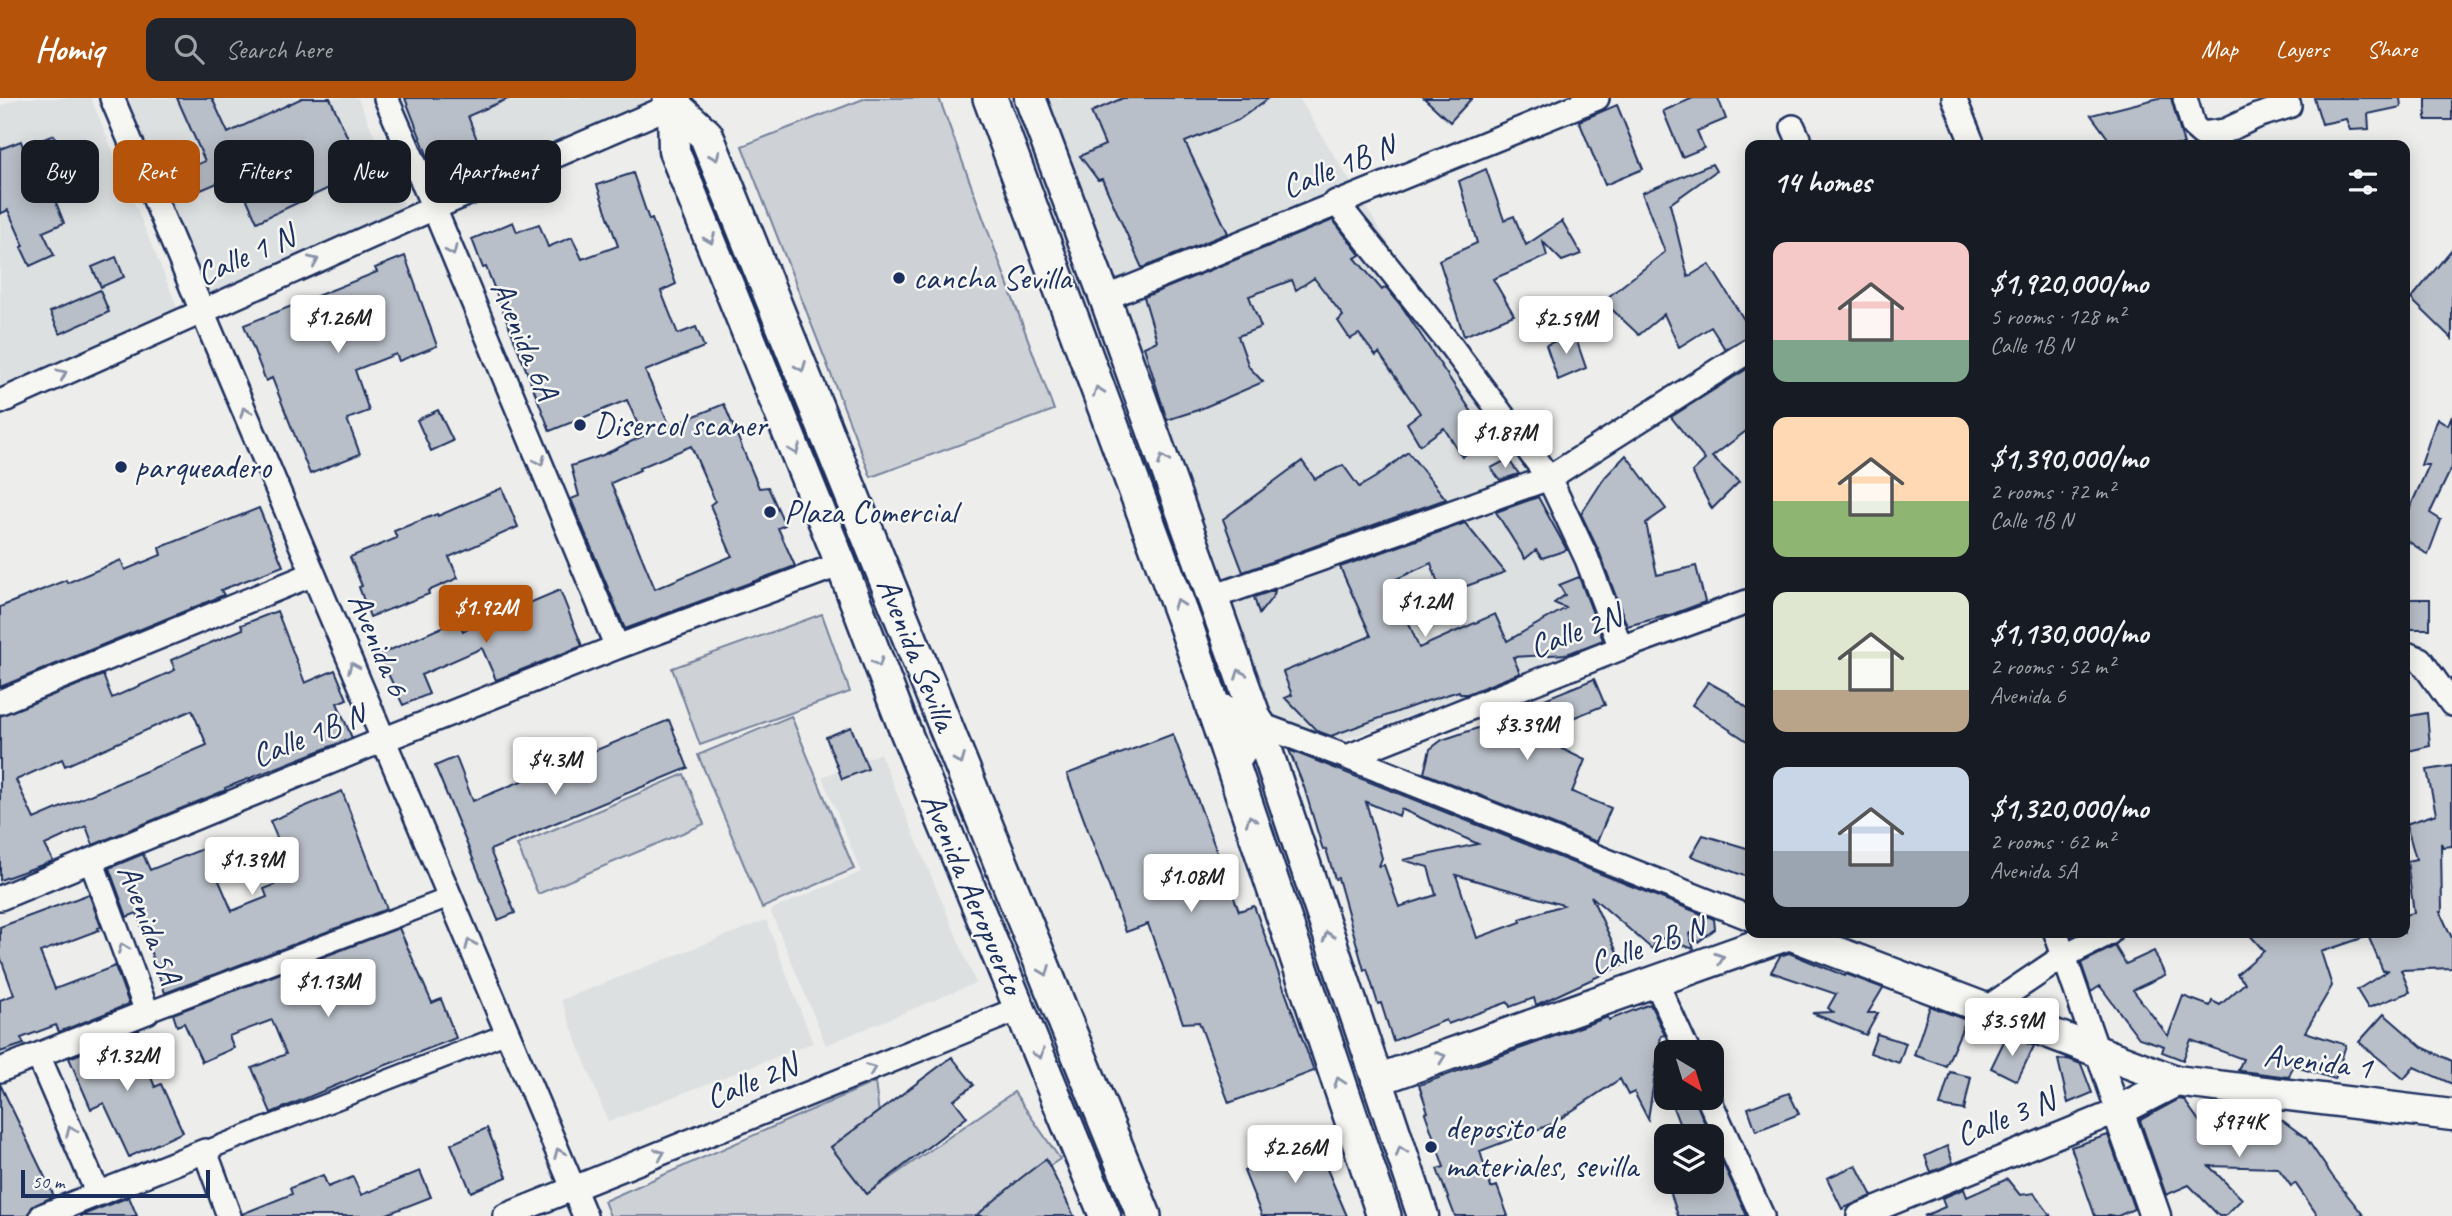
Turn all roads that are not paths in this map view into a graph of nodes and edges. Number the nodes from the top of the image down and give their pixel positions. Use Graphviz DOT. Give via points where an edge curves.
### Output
graph roads {
  1 [pos="111,98"];
  2 [pos="386,98"];
  3 [pos="990,98"];
  4 [pos="1030,98"];
  5 [pos="1597,98"];
  6 [pos="1954,98"];
  7 [pos="2185,98"];
  8 [pos="672,101"];
  9 [pos="2289,106"];
  10 [pos="2227,138"];
  11 [pos="1971,140"];
  12 [pos="1336,202"];
  13 [pos="434,208"];
  14 [pos="1105,298"];
  15 [pos="202,311"];
  16 [pos="1745,354"];
  17 [pos="0,402"];
  18 [pos="1549,478"];
  19 [pos="841,564"];
  20 [pos="313,574"];
  21 [pos="1213,597"];
  22 [pos="1745,603"];
  23 [pos="617,647"];
  24 [pos="1621,648"];
  25 [pos="2410,655"];
  26 [pos="0,702"];
  27 [pos="2452,704"];
  28 [pos="1213,708"];
  29 [pos="1258,724"];
  30 [pos="383,740"];
  31 [pos="1347,757"];
  32 [pos="1232,762"];
  33 [pos="91,860"];
  34 [pos="450,897"];
  35 [pos="0,898"];
  36 [pos="1745,916"];
  37 [pos="1774,938"];
  38 [pos="1801,938"];
  39 [pos="2058,938"];
  40 [pos="2099,938"];
  41 [pos="2064,956"];
  42 [pos="1655,980"];
  43 [pos="1021,1008"];
  44 [pos="1987,1008"];
  45 [pos="147,1012"];
  46 [pos="508,1033"];
  47 [pos="1682,1040"];
  48 [pos="2096,1049"];
  49 [pos="38,1055"];
  50 [pos="0,1070"];
  51 [pos="1377,1080"];
  52 [pos="2176,1081"];
  53 [pos="1714,1110"];
  54 [pos="2118,1111"];
  55 [pos="2452,1115"];
  56 [pos="205,1152"];
  57 [pos="574,1189"];
  58 [pos="98,1194"];
  59 [pos="42,1216"];
  60 [pos="229,1216"];
  61 [pos="505,1216"];
  62 [pos="585,1216"];
  63 [pos="1105,1216"];
  64 [pos="1144,1216"];
  65 [pos="1384,1216"];
  66 [pos="1423,1216"];
  67 [pos="1762,1216"];
  68 [pos="1859,1216"];
  69 [pos="2155,1216"];
  1 -- 15 [label="street, Avenida 6"];
  2 -- 13 [label="street, Avenida 6A"];
  28 -- 3 [label="main road, one-way"];
  4 -- 14 [label="street"];
  5 -- 12 [label="street, Calle 1B N"];
  6 -- 11 [label="street"];
  7 -- 10 [label="street" via="2193,126 2202,134"];
  8 -- 13 [label="street, Calle 1 N"];
  8 -- 19 [label="street, Avenida Aeropuerto, one-way" via="674,151"];
  8 -- 64 [label="main road, Avenida Sevilla, one-way" via="706,135"];
  9 -- 10 [label="street" via="2257,116"];
  12 -- 14 [label="street, Calle 1B N"];
  12 -- 18 [label="street"];
  15 -- 13 [label="street, Calle 1 N, one-way"];
  13 -- 23 [label="street, Avenida 6A, one-way"];
  21 -- 14 [label="street, one-way"];
  17 -- 15 [label="street, Calle 1 N, one-way"];
  20 -- 15 [label="street, Avenida 6, one-way"];
  16 -- 18 [label="street"];
  18 -- 21 [label="street"];
  18 -- 24 [label="street"];
  19 -- 23 [label="street, Calle 1B N"];
  19 -- 43 [label="street, Avenida Aeropuerto, one-way"];
  20 -- 26 [label="street"];
  30 -- 20 [label="street, Avenida 6, one-way"];
  29 -- 21 [label="street, one-way"];
  22 -- 24 [label="street, Calle 2N"];
  23 -- 30 [label="street, Calle 1B N"];
  24 -- 31 [label="street, Calle 2N"];
  25 -- 27 [label="street" via="2420,659"];
  28 -- 29 [label="main road"];
  28 -- 32 [label="main road"];
  29 -- 31 [label="street"];
  29 -- 32 [label="main road"];
  51 -- 29 [label="street, one-way"];
  30 -- 33 [label="street, Calle 1B N"];
  30 -- 34 [label="street, Avenida 6"];
  31 -- 36 [label="street"];
  65 -- 32 [label="main road, one-way"];
  33 -- 35 [label="street, Calle 1B N"];
  45 -- 33 [label="street, Avenida 5A, one-way"];
  34 -- 45 [label="street"];
  46 -- 34 [label="street, Avenida 6, one-way"];
  42 -- 37 [label="street, Calle 2B N, one-way"];
  38 -- 44 [label="street, Calle 2B N"];
  39 -- 41 [label="street"];
  40 -- 41 [label="street"];
  41 -- 44 [label="street"];
  41 -- 48 [label="street"];
  42 -- 47 [label="street"];
  51 -- 42 [label="street, Calle 2B N, one-way"];
  57 -- 43 [label="street, Calle 2N, one-way"];
  43 -- 63 [label="street, Avenida Aeropuerto, one-way"];
  44 -- 48 [label="street, Calle 2B N"];
  45 -- 49 [label="street"];
  46 -- 56 [label="street"];
  57 -- 46 [label="street, Avenida 6, one-way"];
  48 -- 52 [label="street, Calle 2B N"];
  48 -- 54 [label="street"];
  49 -- 50 [label="street"];
  58 -- 49 [label="street, one-way"];
  66 -- 51 [label="street, one-way"];
  52 -- 54 [label="street, Calle 3 N"];
  52 -- 55 [label="street, Avenida 1"];
  53 -- 67 [label="street"];
  54 -- 68 [label="street, Calle 3 N"];
  54 -- 69 [label="street"];
  56 -- 58 [label="street"];
  56 -- 60 [label="street"];
  57 -- 61 [label="street, Calle 2N"];
  57 -- 62 [label="street, Avenida 6"];
  58 -- 59 [label="street"];
}
